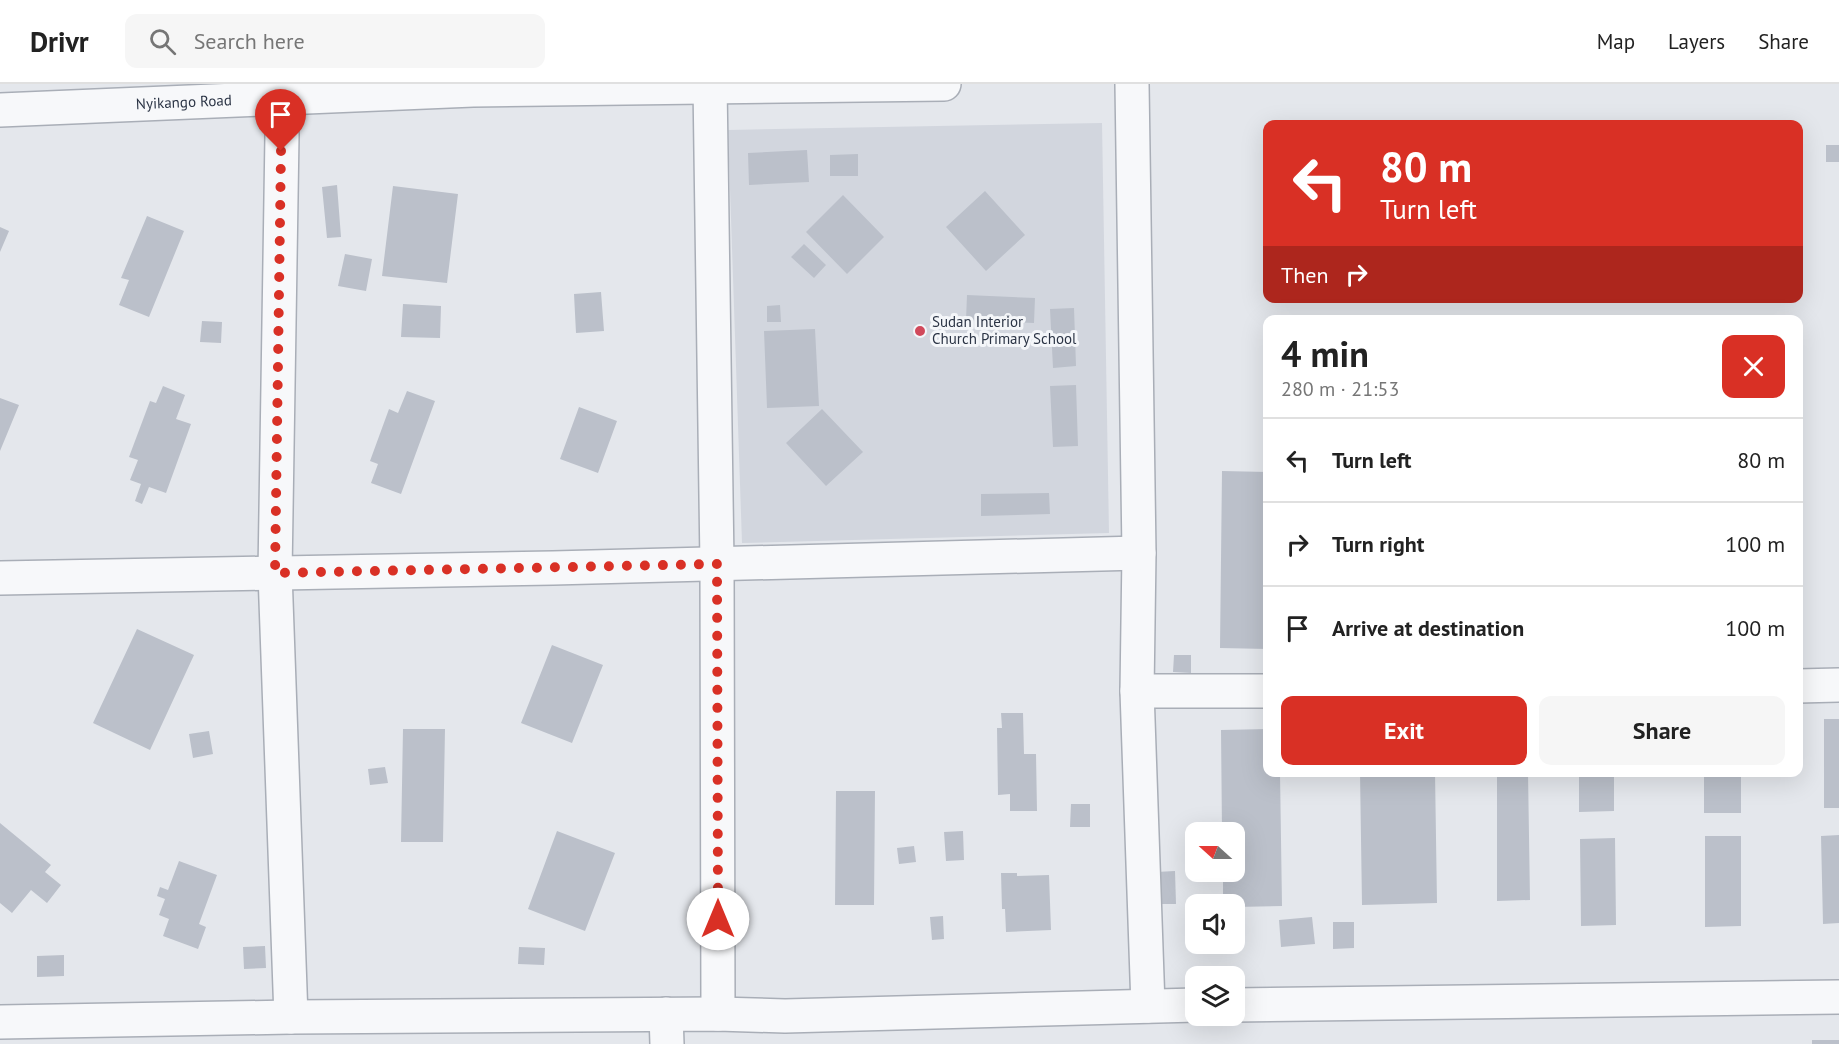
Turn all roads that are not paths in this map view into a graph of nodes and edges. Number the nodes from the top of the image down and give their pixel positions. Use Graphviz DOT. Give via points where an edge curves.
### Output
graph roads {
  1 [pos="944,84"];
  2 [pos="1132,84"];
  3 [pos="709,86"];
  4 [pos="278,90"];
  5 [pos="0,110"];
  6 [pos="1139,553"];
  7 [pos="717,564"];
  8 [pos="275,573"];
  9 [pos="0,578"];
  10 [pos="1839,685"];
  11 [pos="1803,686"];
  12 [pos="1137,691"];
  13 [pos="1263,691"];
  14 [pos="1839,997"];
  15 [pos="1185,1005"];
  16 [pos="1245,1005"];
  17 [pos="1148,1006"];
  18 [pos="718,1014"];
  19 [pos="291,1017"];
  20 [pos="0,1022"];
  21 [pos="667,1029"];
  1 -- 3 [label="street, Nyikango Road"];
  2 -- 6 [label="street"];
  3 -- 4 [label="street, Nyikango Road"];
  3 -- 7 [label="street"];
  4 -- 5 [label="street, Nyikango Road"];
  4 -- 8 [label="street" via="282,135"];
  6 -- 7 [label="street"];
  6 -- 12 [label="street"];
  7 -- 8 [label="street"];
  7 -- 18 [label="street"];
  8 -- 9 [label="street"];
  8 -- 19 [label="street"];
  10 -- 11 [label="street"];
  12 -- 13 [label="street"];
  12 -- 17 [label="street"];
  14 -- 16 [label="street"];
  15 -- 17 [label="street"];
  17 -- 18 [label="street" via="786,1016"];
  18 -- 21 [label="street"];
  19 -- 20 [label="street"];
  19 -- 21 [label="street"];
}
